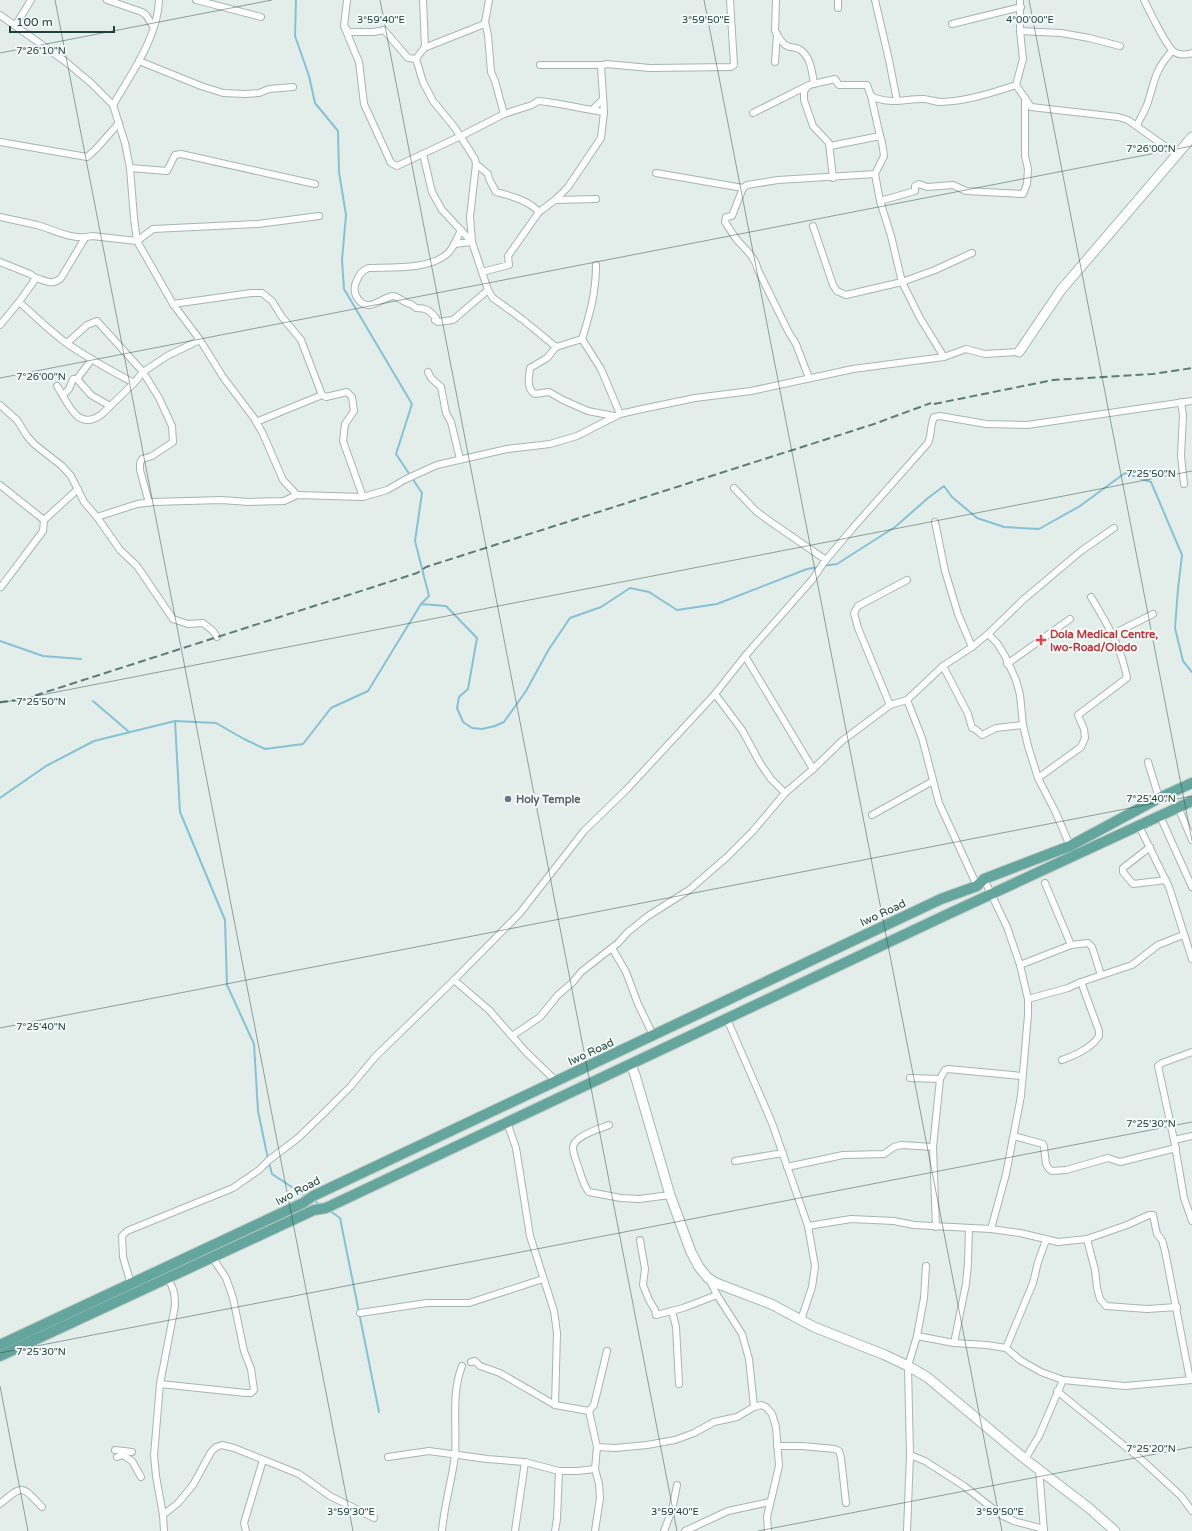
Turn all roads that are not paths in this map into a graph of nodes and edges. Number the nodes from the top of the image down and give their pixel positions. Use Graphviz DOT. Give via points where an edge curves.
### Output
graph roads {
  1 [pos="31,0"];
  2 [pos="107,0"];
  3 [pos="159,0"];
  4 [pos="196,0"];
  5 [pos="347,0"];
  6 [pos="423,0"];
  7 [pos="489,0"];
  8 [pos="730,0"];
  9 [pos="776,0"];
  10 [pos="838,0"];
  11 [pos="875,0"];
  12 [pos="1144,0"];
  13 [pos="1020,3"];
  14 [pos="838,8"];
  15 [pos="0,15"];
  16 [pos="261,17"];
  17 [pos="485,22"];
  18 [pos="952,24"];
  19 [pos="15,26"];
  20 [pos="153,26"];
  21 [pos="344,26"];
  22 [pos="1020,31"];
  23 [pos="777,34"];
  24 [pos="1120,46"];
  25 [pos="424,48"];
  26 [pos="1172,51"];
  27 [pos="1192,53"];
  28 [pos="416,59"];
  29 [pos="139,61"];
  30 [pos="775,62"];
  31 [pos="540,65"];
  32 [pos="602,65"];
  33 [pos="811,85"];
  34 [pos="1016,85"];
  35 [pos="294,87"];
  36 [pos="871,96"];
  37 [pos="1025,98"];
  38 [pos="603,99"];
  39 [pos="880,100"];
  40 [pos="897,101"];
  41 [pos="113,105"];
  42 [pos="874,108"];
  43 [pos="592,110"];
  44 [pos="604,112"];
  45 [pos="753,113"];
  46 [pos="504,114"];
  47 [pos="118,123"];
  48 [pos="1137,125"];
  49 [pos="461,136"];
  50 [pos="880,136"];
  51 [pos="1192,137"];
  52 [pos="0,142"];
  53 [pos="830,146"];
  54 [pos="423,154"];
  55 [pos="1177,155"];
  56 [pos="476,164"];
  57 [pos="130,168"];
  58 [pos="656,173"];
  59 [pos="475,174"];
  60 [pos="488,174"];
  61 [pos="875,174"];
  62 [pos="833,178"];
  63 [pos="315,184"];
  64 [pos="743,188"];
  65 [pos="596,199"];
  66 [pos="556,200"];
  67 [pos="880,201"];
  68 [pos="539,212"];
  69 [pos="319,216"];
  70 [pos="0,217"];
  71 [pos="813,226"];
  72 [pos="461,230"];
  73 [pos="85,238"];
  74 [pos="137,241"];
  75 [pos="472,242"];
  76 [pos="454,244"];
  77 [pos="972,253"];
  78 [pos="0,262"];
  79 [pos="596,266"];
  80 [pos="482,272"];
  81 [pos="36,278"];
  82 [pos="902,282"];
  83 [pos="488,290"];
  84 [pos="18,302"];
  85 [pos="173,304"];
  86 [pos="0,325"];
  87 [pos="200,340"];
  88 [pos="582,340"];
  89 [pos="67,343"];
  90 [pos="556,347"];
  91 [pos="1019,352"];
  92 [pos="944,357"];
  93 [pos="92,359"];
  94 [pos="142,372"];
  95 [pos="428,372"];
  96 [pos="810,378"];
  97 [pos="77,379"];
  98 [pos="134,383"];
  99 [pos="57,386"];
  100 [pos="63,395"];
  101 [pos="322,395"];
  102 [pos="1192,401"];
  103 [pos="1181,402"];
  104 [pos="0,405"];
  105 [pos="110,406"];
  106 [pos="617,415"];
  107 [pos="256,422"];
  108 [pos="460,459"];
  109 [pos="1184,484"];
  110 [pos="0,485"];
  111 [pos="734,488"];
  112 [pos="78,489"];
  113 [pos="297,495"];
  114 [pos="363,496"];
  115 [pos="149,503"];
  116 [pos="97,517"];
  117 [pos="44,520"];
  118 [pos="935,522"];
  119 [pos="1114,528"];
  120 [pos="826,560"];
  121 [pos="907,580"];
  122 [pos="1,587"];
  123 [pos="1091,597"];
  124 [pos="1153,614"];
  125 [pos="1070,619"];
  126 [pos="988,634"];
  127 [pos="1113,634"];
  128 [pos="217,637"];
  129 [pos="972,647"];
  130 [pos="745,656"];
  131 [pos="1007,664"];
  132 [pos="943,666"];
  133 [pos="715,694"];
  134 [pos="907,700"];
  135 [pos="890,705"];
  136 [pos="1023,725"];
  137 [pos="1148,762"];
  138 [pos="813,769"];
  139 [pos="1038,778"];
  140 [pos="933,781"];
  141 [pos="1192,783"];
  142 [pos="785,793"];
  143 [pos="1159,798"];
  144 [pos="1192,801"];
  145 [pos="1178,807"];
  146 [pos="872,815"];
  147 [pos="1160,816"];
  148 [pos="1139,826"];
  149 [pos="1192,840"];
  150 [pos="1070,846"];
  151 [pos="1150,847"];
  152 [pos="1166,880"];
  153 [pos="981,882"];
  154 [pos="1045,882"];
  155 [pos="1192,887"];
  156 [pos="991,894"];
  157 [pos="1183,935"];
  158 [pos="1071,945"];
  159 [pos="612,948"];
  160 [pos="1192,959"];
  161 [pos="1020,964"];
  162 [pos="1101,975"];
  163 [pos="454,980"];
  164 [pos="1081,982"];
  165 [pos="1028,999"];
  166 [pos="727,1019"];
  167 [pos="512,1036"];
  168 [pos="653,1036"];
  169 [pos="1192,1052"];
  170 [pos="1062,1060"];
  171 [pos="631,1064"];
  172 [pos="1022,1076"];
  173 [pos="910,1078"];
  174 [pos="940,1079"];
  175 [pos="556,1081"];
  176 [pos="507,1122"];
  177 [pos="609,1125"];
  178 [pos="1014,1136"];
  179 [pos="1192,1136"];
  180 [pos="1174,1140"];
  181 [pos="933,1147"];
  182 [pos="1176,1148"];
  183 [pos="783,1153"];
  184 [pos="735,1161"];
  185 [pos="788,1167"];
  186 [pos="670,1195"];
  187 [pos="1192,1221"];
  188 [pos="808,1226"];
  189 [pos="936,1227"];
  190 [pos="969,1228"];
  191 [pos="991,1229"];
  192 [pos="1087,1238"];
  193 [pos="640,1240"];
  194 [pos="1046,1240"];
  195 [pos="212,1257"];
  196 [pos="926,1266"];
  197 [pos="167,1278"];
  198 [pos="708,1278"];
  199 [pos="543,1279"];
  200 [pos="131,1284"];
  201 [pos="717,1295"];
  202 [pos="1177,1306"];
  203 [pos="672,1311"];
  204 [pos="360,1314"];
  205 [pos="801,1320"];
  206 [pos="917,1336"];
  207 [pos="954,1343"];
  208 [pos="1006,1348"];
  209 [pos="607,1351"];
  210 [pos="1,1352"];
  211 [pos="471,1362"];
  212 [pos="462,1366"];
  213 [pos="908,1366"];
  214 [pos="1063,1380"];
  215 [pos="1191,1380"];
  216 [pos="160,1384"];
  217 [pos="679,1384"];
  218 [pos="1057,1391"];
  219 [pos="555,1405"];
  220 [pos="754,1407"];
  221 [pos="589,1412"];
  222 [pos="777,1446"];
  223 [pos="597,1447"];
  224 [pos="132,1452"];
  225 [pos="455,1454"];
  226 [pos="910,1455"];
  227 [pos="388,1457"];
  228 [pos="1025,1459"];
  229 [pos="263,1460"];
  230 [pos="525,1462"];
  231 [pos="595,1469"];
  232 [pos="1039,1469"];
  233 [pos="559,1471"];
  234 [pos="142,1478"];
  235 [pos="677,1485"];
  236 [pos="770,1502"];
  237 [pos="846,1503"];
  238 [pos="0,1504"];
  239 [pos="42,1507"];
  240 [pos="1192,1511"];
  241 [pos="163,1515"];
  242 [pos="374,1518"];
  243 [pos="1044,1530"];
  244 [pos="164,1531"];
  245 [pos="246,1531"];
  246 [pos="442,1531"];
  247 [pos="515,1531"];
  248 [pos="555,1531"];
  249 [pos="595,1531"];
  250 [pos="664,1531"];
  251 [pos="685,1531"];
  252 [pos="768,1531"];
  253 [pos="907,1531"];
  254 [pos="1115,1531"];
  1 -- 19 [label="street"];
  2 -- 20 [label="street" via="146,14"];
  3 -- 20 [label="street"];
  4 -- 16 [label="street"];
  5 -- 21 [label="street"];
  6 -- 25 [label="street"];
  7 -- 17 [label="street"];
  8 -- 32 [label="street" via="734,64 731,68"];
  9 -- 23 [label="street"];
  10 -- 14 [label="street"];
  11 -- 40 [label="street"];
  12 -- 26 [label="street"];
  13 -- 18 [label="street"];
  13 -- 22 [label="street"];
  15 -- 19 [label="street"];
  17 -- 25 [label="street"];
  17 -- 46 [label="street" via="491,72"];
  19 -- 41 [label="street" via="66,62"];
  20 -- 29 [label="street"];
  21 -- 28 [label="street" via="349,32 384,30 408,58"];
  21 -- 54 [label="street" via="359,62 364,104 391,163 397,166"];
  22 -- 24 [label="street" via="1068,34"];
  22 -- 34 [label="street" via="1023,59"];
  23 -- 30 [label="street"];
  23 -- 33 [label="street" via="788,47 795,47 804,53 811,68"];
  25 -- 28 [label="street"];
  26 -- 27 [label="street" via="1184,55"];
  26 -- 48 [label="street" via="1162,62 1153,80 1146,106"];
  28 -- 49 [label="street" via="433,102"];
  29 -- 35 [label="street" via="223,93 259,93 269,89"];
  29 -- 41 [label="street"];
  31 -- 32 [label="street"];
  32 -- 38 [label="street"];
  33 -- 36 [label="street" via="835,79 839,85 868,85"];
  33 -- 45 [label="street"];
  33 -- 53 [label="street" via="804,91 804,100 813,126"];
  34 -- 37 [label="street"];
  34 -- 40 [label="street" via="956,100"];
  36 -- 39 [label="street"];
  36 -- 42 [label="street"];
  37 -- 48 [label="street" via="1031,107 1118,117"];
  37 -- 67 [label="street" via="1025,156 1028,169 1023,194 966,191 953,185 927,187 920,184 915,186 915,190"];
  38 -- 43 [label="street"];
  38 -- 44 [label="street"];
  39 -- 40 [label="street"];
  39 -- 42 [label="street"];
  41 -- 47 [label="street"];
  42 -- 50 [label="street"];
  43 -- 44 [label="street"];
  43 -- 46 [label="street" via="538,101"];
  44 -- 66 [label="street" via="601,138 568,187"];
  46 -- 49 [label="street"];
  47 -- 52 [label="street" via="87,157"];
  47 -- 57 [label="street"];
  48 -- 55 [label="street"];
  49 -- 54 [label="street"];
  49 -- 56 [label="street"];
  50 -- 53 [label="street"];
  50 -- 61 [label="street" via="884,156"];
  51 -- 55 [label="street"];
  53 -- 62 [label="street"];
  54 -- 72 [label="street" via="432,192 442,210"];
  55 -- 91 [label="street" via="1061,290"];
  56 -- 59 [label="street"];
  56 -- 60 [label="street"];
  57 -- 63 [label="street" via="167,171 175,155 181,154"];
  57 -- 74 [label="street"];
  58 -- 64 [label="street"];
  59 -- 60 [label="street"];
  59 -- 75 [label="street" via="470,217"];
  60 -- 68 [label="street" via="488,179 496,192 527,202"];
  61 -- 62 [label="street"];
  61 -- 67 [label="street"];
  62 -- 64 [label="street" via="778,180"];
  64 -- 96 [label="street" via="732,216 726,217 725,222 756,261"];
  65 -- 66 [label="street"];
  66 -- 68 [label="street"];
  67 -- 82 [label="street"];
  68 -- 80 [label="street" via="508,256 509,265"];
  69 -- 74 [label="street" via="258,224 153,229"];
  70 -- 73 [label="street" via="60,234"];
  71 -- 82 [label="street" via="837,291 852,294"];
  72 -- 75 [label="street"];
  72 -- 76 [label="street"];
  73 -- 74 [label="street" via="92,236"];
  73 -- 81 [label="street" via="57,282"];
  74 -- 85 [label="street"];
  75 -- 76 [label="street"];
  75 -- 80 [label="street"];
  76 -- 83 [label="street" via="447,254 430,263 363,270 356,281 355,295 364,305 373,305 392,296 396,297 416,308 425,308 436,318 435,320 441,322 453,320"];
  77 -- 82 [label="street"];
  78 -- 81 [label="street"];
  79 -- 88 [label="street" via="596,284"];
  80 -- 83 [label="street"];
  81 -- 84 [label="street"];
  82 -- 92 [label="street"];
  83 -- 90 [label="street" via="494,298"];
  84 -- 86 [label="street"];
  84 -- 89 [label="street"];
  85 -- 87 [label="street"];
  85 -- 101 [label="street" via="251,293 262,293 267,296 301,340"];
  87 -- 94 [label="street"];
  87 -- 107 [label="street"];
  88 -- 90 [label="street"];
  88 -- 106 [label="street" via="601,369"];
  89 -- 93 [label="street"];
  89 -- 94 [label="street" via="87,325 97,321"];
  90 -- 106 [label="street" via="547,358 530,368 531,391 535,394 549,392 588,411"];
  91 -- 92 [label="street" via="985,354 966,349"];
  92 -- 96 [label="street" via="852,369"];
  93 -- 97 [label="street"];
  93 -- 98 [label="street"];
  94 -- 98 [label="street"];
  94 -- 115 [label="street" via="159,398 174,431 173,442 140,463"];
  95 -- 108 [label="street" via="441,387"];
  96 -- 106 [label="street" via="751,391 695,398"];
  97 -- 100 [label="street" via="73,379"];
  97 -- 105 [label="street" via="91,395"];
  98 -- 105 [label="street"];
  99 -- 100 [label="street"];
  100 -- 105 [label="street" via="76,415 84,419 96,418"];
  101 -- 107 [label="street"];
  101 -- 114 [label="street" via="326,397 347,392 352,397 354,411 345,424 343,441"];
  102 -- 103 [label="street"];
  103 -- 109 [label="street"];
  103 -- 120 [label="street" via="1027,425 986,424 934,417 928,443"];
  104 -- 112 [label="street" via="17,420 34,444 62,466"];
  106 -- 108 [label="street" via="577,436 550,444 507,448"];
  107 -- 113 [label="street" via="283,480"];
  108 -- 114 [label="street" via="437,465 387,490"];
  110 -- 117 [label="street"];
  111 -- 120 [label="street" via="762,516"];
  112 -- 116 [label="street" via="84,502"];
  112 -- 117 [label="street"];
  113 -- 114 [label="street"];
  113 -- 115 [label="street" via="284,501 201,500"];
  115 -- 116 [label="street"];
  116 -- 128 [label="street" via="120,550 137,566 173,619 188,624 203,623"];
  117 -- 122 [label="street" via="42,531"];
  118 -- 129 [label="street" via="945,571 958,614"];
  119 -- 126 [label="street" via="1081,551 1024,599"];
  120 -- 130 [label="street" via="812,580"];
  121 -- 135 [label="street" via="858,606 854,613"];
  123 -- 127 [label="street"];
  124 -- 127 [label="street"];
  125 -- 131 [label="street"];
  126 -- 129 [label="street"];
  126 -- 131 [label="street" via="997,643"];
  127 -- 139 [label="street" via="1127,678 1078,716 1085,738 1081,747"];
  129 -- 132 [label="street"];
  130 -- 133 [label="street"];
  130 -- 138 [label="street"];
  131 -- 136 [label="street" via="1016,680 1020,695"];
  132 -- 134 [label="street"];
  132 -- 136 [label="street" via="968,714 972,728 982,735 996,728"];
  133 -- 142 [label="street" via="742,730 771,779"];
  133 -- 163 [label="street" via="627,789 584,831 520,913"];
  134 -- 135 [label="street"];
  134 -- 140 [label="street" via="922,738"];
  135 -- 138 [label="street" via="842,741"];
  136 -- 139 [label="street"];
  137 -- 143 [label="street"];
  138 -- 142 [label="street"];
  139 -- 150 [label="street"];
  140 -- 146 [label="street"];
  140 -- 153 [label="street" via="939,803"];
  141 -- 143 [label="main road, Iwo Road"];
  142 -- 159 [label="street" via="727,857 689,890 648,916"];
  143 -- 150 [label="main road, Iwo Road"];
  144 -- 145 [label="main road, Iwo Road"];
  145 -- 147 [label="main road, Iwo Road"];
  145 -- 149 [label="street"];
  147 -- 148 [label="main road, Iwo Road"];
  147 -- 155 [label="street"];
  148 -- 151 [label="street"];
  148 -- 156 [label="main road, Iwo Road"];
  150 -- 153 [label="main road, Iwo Road"];
  151 -- 152 [label="street"];
  151 -- 152 [label="street" via="1123,868 1123,872 1133,884"];
  152 -- 157 [label="street"];
  153 -- 156 [label="street"];
  153 -- 168 [label="main road, Iwo Road"];
  154 -- 158 [label="street"];
  156 -- 161 [label="street" via="1007,927"];
  156 -- 166 [label="main road, Iwo Road"];
  157 -- 160 [label="street"];
  157 -- 162 [label="street" via="1158,945 1132,965"];
  158 -- 161 [label="street"];
  158 -- 162 [label="street" via="1089,944"];
  159 -- 167 [label="street" via="581,972 540,1017"];
  159 -- 168 [label="street" via="626,972"];
  161 -- 165 [label="street"];
  162 -- 164 [label="street"];
  163 -- 167 [label="street" via="489,1010"];
  163 -- 200 [label="street" via="375,1057 326,1111 259,1170 232,1188 127,1231 122,1236 123,1257"];
  164 -- 165 [label="street"];
  164 -- 170 [label="street" via="1099,1036 1093,1043"];
  165 -- 172 [label="street"];
  166 -- 171 [label="main road, Iwo Road"];
  166 -- 183 [label="street"];
  167 -- 175 [label="street"];
  168 -- 175 [label="main road, Iwo Road"];
  169 -- 180 [label="street" via="1162,1062 1158,1066"];
  171 -- 176 [label="main road, Iwo Road"];
  171 -- 186 [label="street"];
  172 -- 174 [label="street" via="948,1069 944,1070"];
  172 -- 178 [label="street"];
  173 -- 174 [label="street"];
  174 -- 181 [label="street"];
  175 -- 200 [label="main road, Iwo Road"];
  176 -- 195 [label="main road, Iwo Road" via="326,1208 314,1210"];
  176 -- 199 [label="street" via="516,1148 530,1236"];
  177 -- 186 [label="street" via="587,1133 573,1146 574,1155 589,1192 638,1199"];
  178 -- 182 [label="street" via="1043,1144 1046,1164 1052,1171 1066,1170 1108,1158 1120,1162"];
  178 -- 191 [label="street"];
  179 -- 180 [label="street"];
  180 -- 182 [label="street"];
  181 -- 185 [label="street" via="901,1145 879,1155 843,1155"];
  181 -- 189 [label="street"];
  182 -- 187 [label="street" via="1184,1198"];
  183 -- 184 [label="street"];
  183 -- 185 [label="street"];
  185 -- 188 [label="street"];
  186 -- 198 [label="street" via="691,1252"];
  188 -- 189 [label="street" via="851,1219 894,1221"];
  188 -- 205 [label="street" via="815,1266 812,1286"];
  189 -- 190 [label="street"];
  190 -- 191 [label="street"];
  190 -- 207 [label="street" via="966,1284"];
  191 -- 194 [label="street"];
  192 -- 194 [label="street" via="1058,1242"];
  192 -- 202 [label="street" via="1100,1299 1106,1306 1147,1310"];
  192 -- 202 [label="street" via="1153,1215 1156,1234 1164,1246"];
  193 -- 203 [label="street" via="645,1269 643,1286 648,1300 656,1315"];
  194 -- 208 [label="street" via="1033,1283"];
  195 -- 197 [label="main road, Iwo Road"];
  195 -- 216 [label="street" via="226,1278 251,1369 254,1390 240,1393"];
  196 -- 206 [label="street" via="924,1298"];
  197 -- 210 [label="main road, Iwo Road"];
  197 -- 216 [label="street" via="173,1285 175,1306"];
  198 -- 201 [label="street"];
  198 -- 205 [label="street" via="771,1304"];
  199 -- 204 [label="street" via="468,1303 427,1304"];
  199 -- 219 [label="street" via="554,1311 558,1333"];
  200 -- 210 [label="main road, Iwo Road"];
  201 -- 203 [label="street"];
  201 -- 220 [label="street" via="742,1334 749,1359"];
  202 -- 215 [label="street"];
  203 -- 217 [label="street" via="676,1327"];
  205 -- 213 [label="street"];
  206 -- 207 [label="street"];
  206 -- 213 [label="street"];
  207 -- 208 [label="street" via="986,1344"];
  208 -- 214 [label="street" via="1041,1372"];
  209 -- 221 [label="street" via="594,1405"];
  211 -- 219 [label="street" via="475,1361 480,1366 500,1373"];
  212 -- 225 [label="street" via="458,1376 455,1409"];
  213 -- 226 [label="street"];
  213 -- 228 [label="street" via="948,1393"];
  214 -- 215 [label="street" via="1125,1386"];
  214 -- 218 [label="street"];
  216 -- 241 [label="street" via="154,1455"];
  218 -- 228 [label="street" via="1039,1436"];
  218 -- 240 [label="street" via="1143,1461 1181,1496"];
  219 -- 221 [label="street"];
  220 -- 222 [label="street" via="761,1405 772,1414"];
  220 -- 223 [label="street" via="745,1414 714,1422 675,1440 615,1448"];
  221 -- 223 [label="street"];
  222 -- 236 [label="street" via="778,1476"];
  222 -- 237 [label="street" via="802,1446 839,1451"];
  223 -- 231 [label="street"];
  224 -- 234 [label="street" via="116,1454 132,1461"];
  225 -- 227 [label="street" via="429,1451"];
  225 -- 230 [label="street"];
  225 -- 246 [label="street"];
  226 -- 243 [label="street" via="925,1461 964,1486 1001,1515"];
  226 -- 253 [label="street"];
  228 -- 232 [label="street"];
  229 -- 241 [label="street" via="227,1446 216,1447 193,1485 178,1503"];
  229 -- 242 [label="street" via="299,1474 330,1496"];
  229 -- 245 [label="street" via="244,1523"];
  230 -- 233 [label="street"];
  230 -- 247 [label="street"];
  231 -- 233 [label="street"];
  231 -- 249 [label="street" via="600,1498"];
  232 -- 243 [label="street"];
  232 -- 254 [label="street"];
  233 -- 248 [label="street"];
  235 -- 250 [label="street"];
  236 -- 251 [label="street" via="728,1511"];
  236 -- 252 [label="street"];
  238 -- 239 [label="street" via="20,1489 26,1491"];
  241 -- 244 [label="street"];
}
